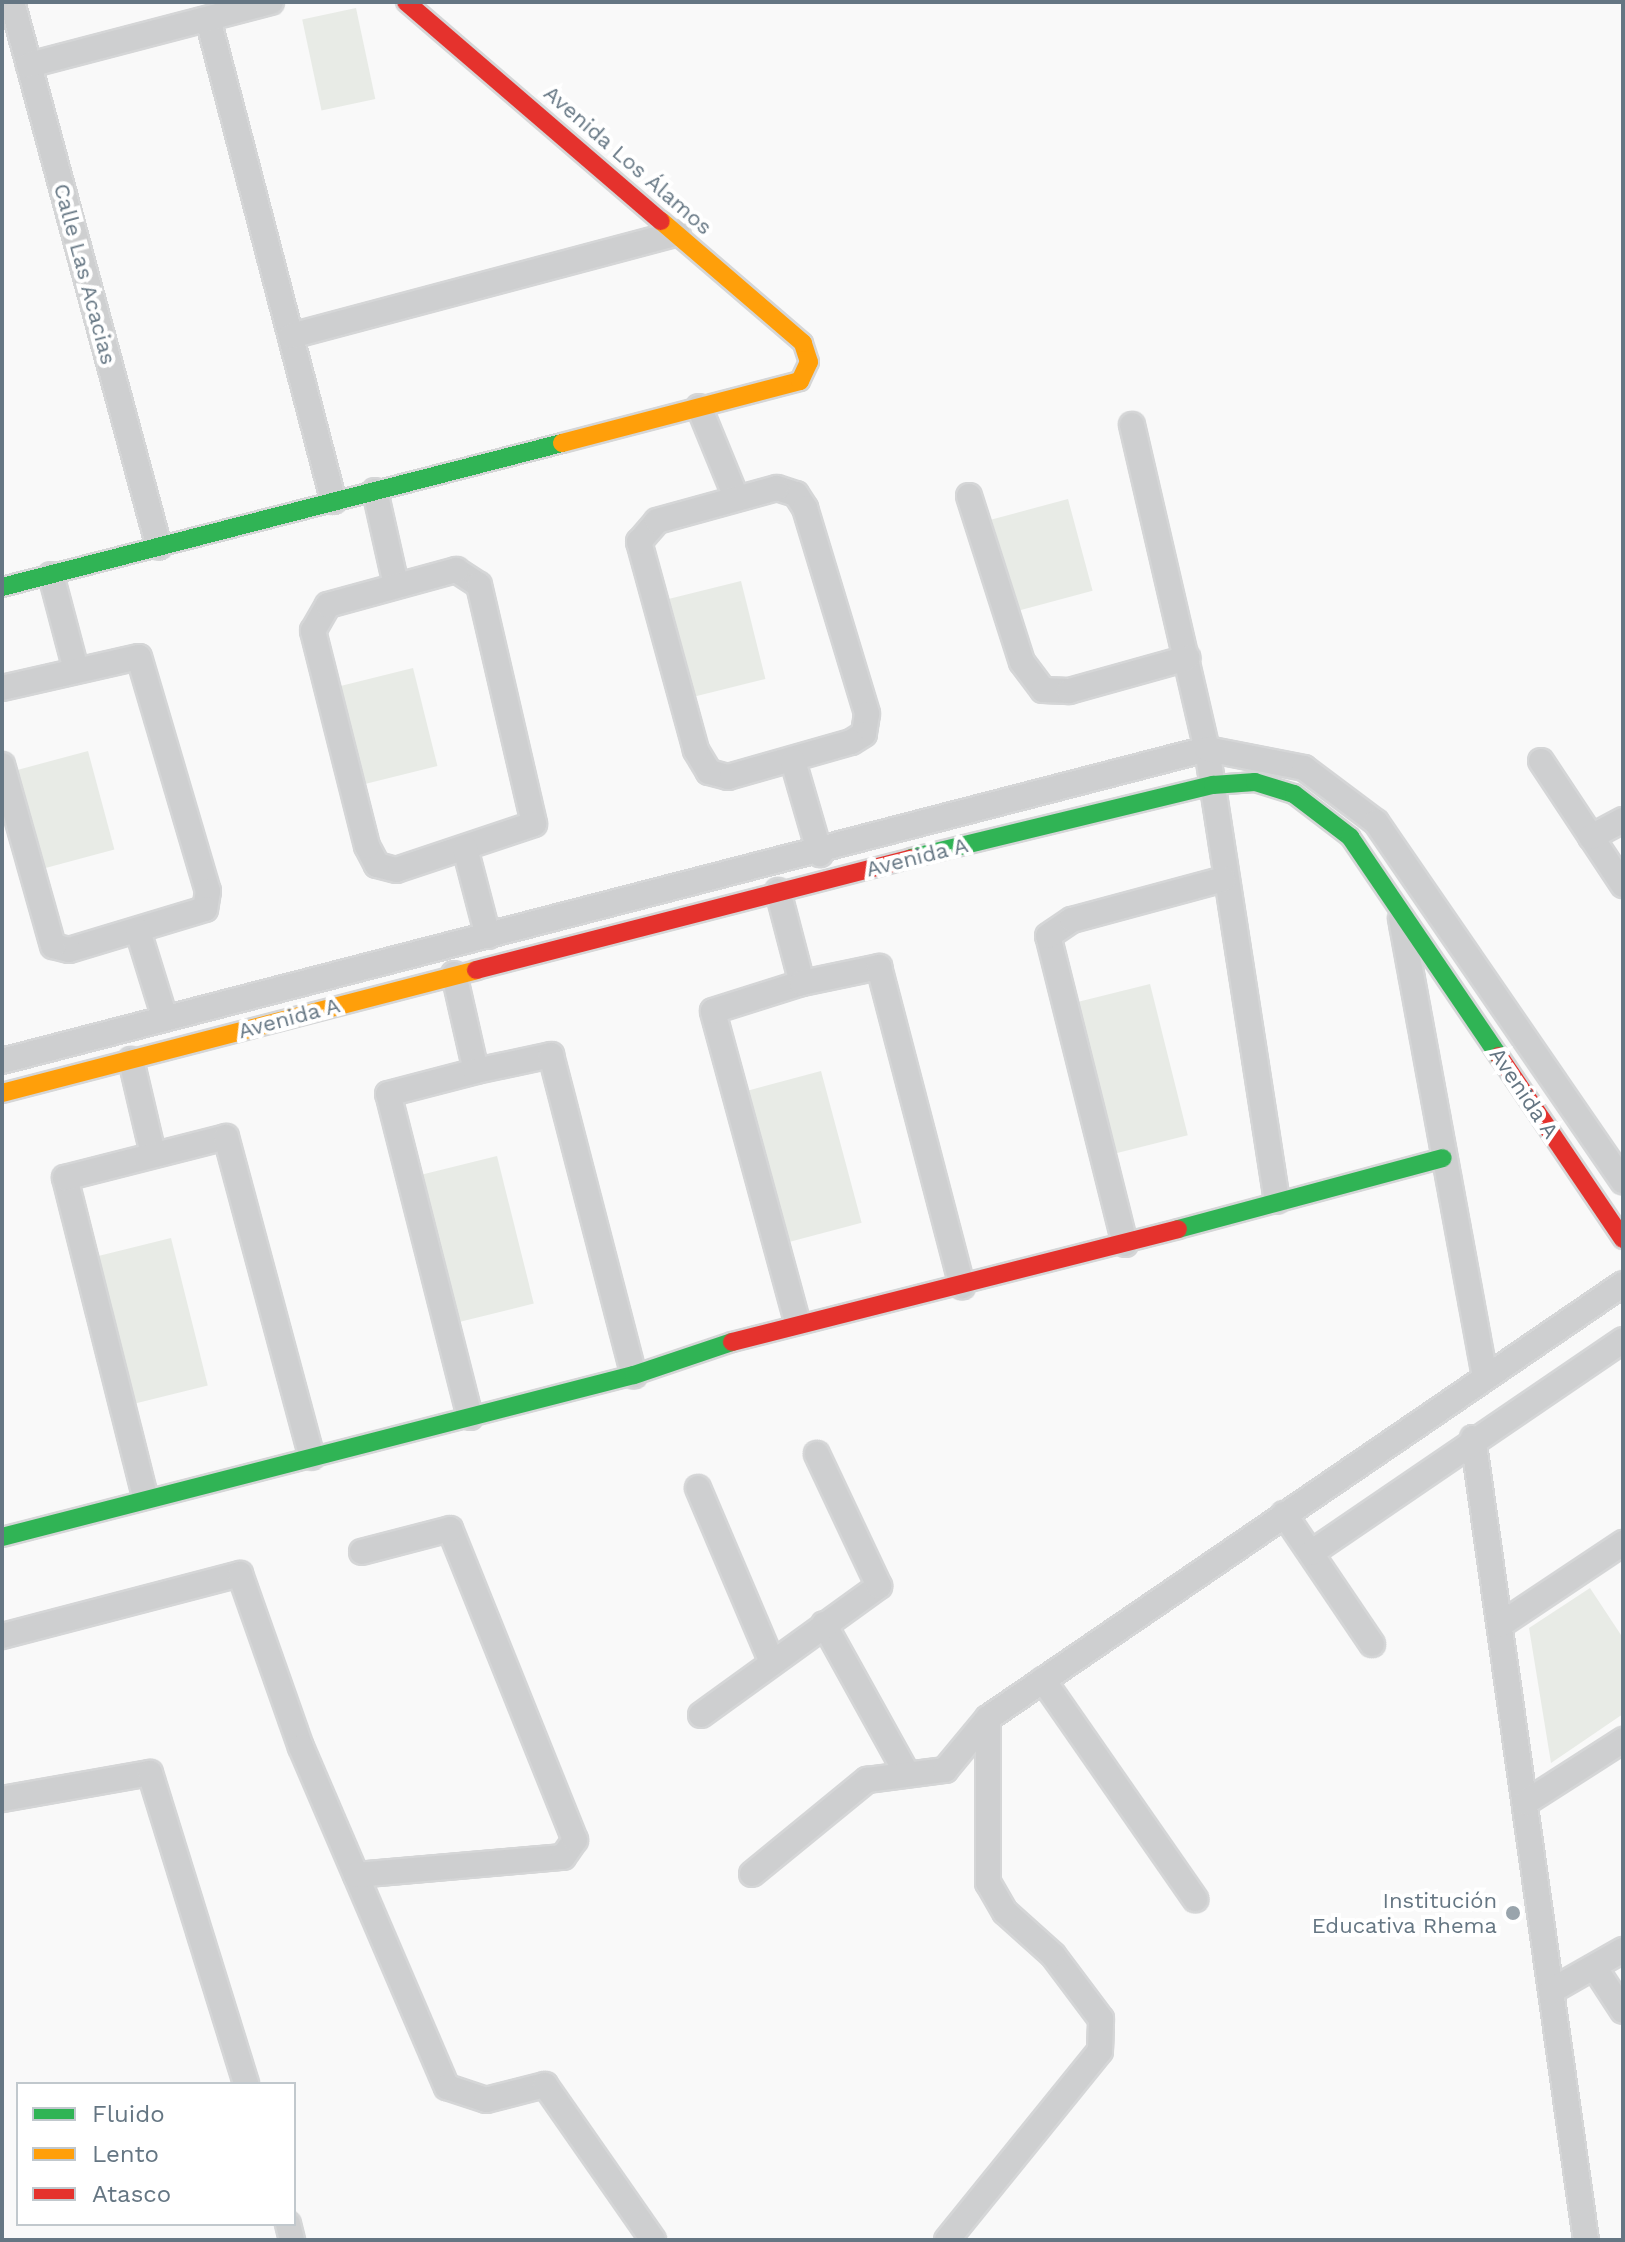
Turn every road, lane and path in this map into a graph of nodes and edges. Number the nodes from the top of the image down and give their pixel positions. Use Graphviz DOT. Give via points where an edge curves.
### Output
graph roads {
  1 [pos="12,2"];
  2 [pos="271,2"];
  3 [pos="406,2"];
  4 [pos="208,19"];
  5 [pos="29,65"];
  6 [pos="677,233"];
  7 [pos="291,336"];
  8 [pos="699,407"];
  9 [pos="1132,425"];
  10 [pos="375,491"];
  11 [pos="969,496"];
  12 [pos="736,497"];
  13 [pos="334,501"];
  14 [pos="159,547"];
  15 [pos="51,575"];
  16 [pos="396,585"];
  17 [pos="2,587"];
  18 [pos="1187,658"];
  19 [pos="75,666"];
  20 [pos="2,688"];
  21 [pos="1207,749"];
  22 [pos="793,761"];
  23 [pos="1541,761"];
  24 [pos="2,765"];
  25 [pos="1213,785"];
  26 [pos="1623,820"];
  27 [pos="1591,837"];
  28 [pos="465,848"];
  29 [pos="820,854"];
  30 [pos="1224,879"];
  31 [pos="1623,885"];
  32 [pos="778,891"];
  33 [pos="1399,909"];
  34 [pos="138,931"];
  35 [pos="479,938"];
  36 [pos="466,971"];
  37 [pos="802,983"];
  38 [pos="165,1018"];
  39 [pos="131,1060"];
  40 [pos="2,1061"];
  41 [pos="476,1071"];
  42 [pos="2,1093"];
  43 [pos="153,1154"];
  44 [pos="1443,1158"];
  45 [pos="1623,1181"];
  46 [pos="1277,1201"];
  47 [pos="1623,1239"];
  48 [pos="1125,1244"];
  49 [pos="1623,1284"];
  50 [pos="962,1286"];
  51 [pos="797,1321"];
  52 [pos="1623,1340"];
  53 [pos="634,1375"];
  54 [pos="1485,1377"];
  55 [pos="470,1417"];
  56 [pos="1473,1438"];
  57 [pos="817,1454"];
  58 [pos="312,1457"];
  59 [pos="698,1488"];
  60 [pos="145,1496"];
  61 [pos="1284,1514"];
  62 [pos="2,1537"];
  63 [pos="1623,1543"];
  64 [pos="362,1552"];
  65 [pos="1311,1553"];
  66 [pos="824,1624"];
  67 [pos="1500,1625"];
  68 [pos="2,1636"];
  69 [pos="1372,1644"];
  70 [pos="772,1662"];
  71 [pos="1043,1680"];
  72 [pos="701,1715"];
  73 [pos="988,1718"];
  74 [pos="1623,1740"];
  75 [pos="905,1770"];
  76 [pos="2,1799"];
  77 [pos="1525,1803"];
  78 [pos="752,1874"];
  79 [pos="356,1875"];
  80 [pos="1195,1899"];
  81 [pos="1623,1950"];
  82 [pos="1595,1968"];
  83 [pos="1551,1991"];
  84 [pos="1623,2011"];
  85 [pos="245,2082"];
  86 [pos="653,2240"];
  87 [pos="947,2240"];
  88 [pos="1586,2240"];
  1 -- 5 [label="street, Calle Las Acacias"];
  2 -- 4 [label="street"];
  3 -- 6 [label="street, Avenida Los Álamos"];
  4 -- 5 [label="street"];
  4 -- 7 [label="street"];
  5 -- 14 [label="street, Calle Las Acacias"];
  6 -- 7 [label="street"];
  6 -- 8 [label="street, Avenida Los Álamos" via="803,343 809,362 800,381"];
  7 -- 13 [label="street"];
  8 -- 10 [label="street"];
  8 -- 12 [label="street"];
  9 -- 18 [label="street"];
  10 -- 13 [label="street"];
  10 -- 16 [label="street"];
  11 -- 18 [label="street" via="1022,662 1043,690 1069,691"];
  12 -- 22 [label="street" via="777,488 796,494 805,508 867,714 864,734"];
  12 -- 22 [label="street" via="657,521 639,542 709,772 728,777"];
  13 -- 14 [label="street"];
  14 -- 15 [label="street"];
  15 -- 17 [label="street"];
  15 -- 19 [label="street"];
  16 -- 28 [label="street" via="456,570 479,585 536,811 522,834"];
  16 -- 28 [label="street" via="328,605 313,631 367,846 377,865 396,870"];
  18 -- 21 [label="street"];
  19 -- 20 [label="street"];
  19 -- 34 [label="street" via="139,657 208,891 205,909"];
  21 -- 25 [label="street"];
  21 -- 29 [label="street, Avenida A"];
  21 -- 45 [label="street, Avenida A" via="1304,768 1376,822"];
  22 -- 29 [label="street"];
  23 -- 27 [label="street"];
  24 -- 34 [label="street" via="53,946 69,950"];
  25 -- 30 [label="street"];
  25 -- 32 [label="street, Avenida A"];
  25 -- 33 [label="street, Avenida A" via="1255,782 1313,806 1350,837"];
  26 -- 27 [label="street"];
  27 -- 31 [label="street"];
  28 -- 35 [label="street"];
  29 -- 35 [label="street, Avenida A"];
  30 -- 46 [label="street"];
  30 -- 48 [label="street" via="1072,920 1048,936"];
  32 -- 36 [label="street, Avenida A"];
  32 -- 37 [label="street"];
  33 -- 44 [label="street"];
  33 -- 47 [label="street, Avenida A"];
  34 -- 38 [label="street"];
  35 -- 36 [label="street"];
  35 -- 38 [label="street, Avenida A"];
  36 -- 39 [label="street, Avenida A"];
  36 -- 41 [label="street"];
  37 -- 50 [label="street" via="879,967"];
  37 -- 51 [label="street" via="713,1011"];
  38 -- 40 [label="street, Avenida A"];
  39 -- 42 [label="street, Avenida A"];
  39 -- 43 [label="street"];
  41 -- 53 [label="street" via="551,1055"];
  41 -- 55 [label="street" via="388,1094"];
  43 -- 58 [label="street" via="226,1137"];
  43 -- 60 [label="street" via="65,1178"];
  44 -- 46 [label="street"];
  44 -- 54 [label="street"];
  46 -- 48 [label="street"];
  48 -- 50 [label="street"];
  49 -- 54 [label="street"];
  50 -- 51 [label="street"];
  51 -- 53 [label="street"];
  52 -- 56 [label="street"];
  53 -- 55 [label="street"];
  54 -- 61 [label="street"];
  55 -- 58 [label="street"];
  56 -- 65 [label="street"];
  56 -- 67 [label="street"];
  57 -- 66 [label="street" via="879,1586"];
  58 -- 60 [label="street"];
  59 -- 70 [label="street"];
  60 -- 62 [label="street"];
  61 -- 65 [label="street"];
  61 -- 71 [label="street"];
  63 -- 67 [label="street"];
  64 -- 79 [label="street" via="450,1529 575,1840 563,1857"];
  65 -- 69 [label="street"];
  66 -- 70 [label="street"];
  66 -- 75 [label="street"];
  67 -- 77 [label="street"];
  68 -- 79 [label="street" via="240,1574"];
  70 -- 72 [label="street"];
  71 -- 73 [label="street"];
  71 -- 80 [label="street"];
  73 -- 75 [label="street" via="945,1770"];
  73 -- 87 [label="street" via="988,1883 1005,1912 1053,1955 1101,2019 1100,2051"];
  74 -- 77 [label="street"];
  75 -- 78 [label="street" via="867,1780"];
  76 -- 85 [label="street" via="150,1773"];
  77 -- 83 [label="street"];
  79 -- 86 [label="street" via="447,2087 486,2100 545,2085"];
  81 -- 82 [label="street"];
  82 -- 83 [label="street"];
  82 -- 84 [label="street"];
  83 -- 88 [label="street"];
}
